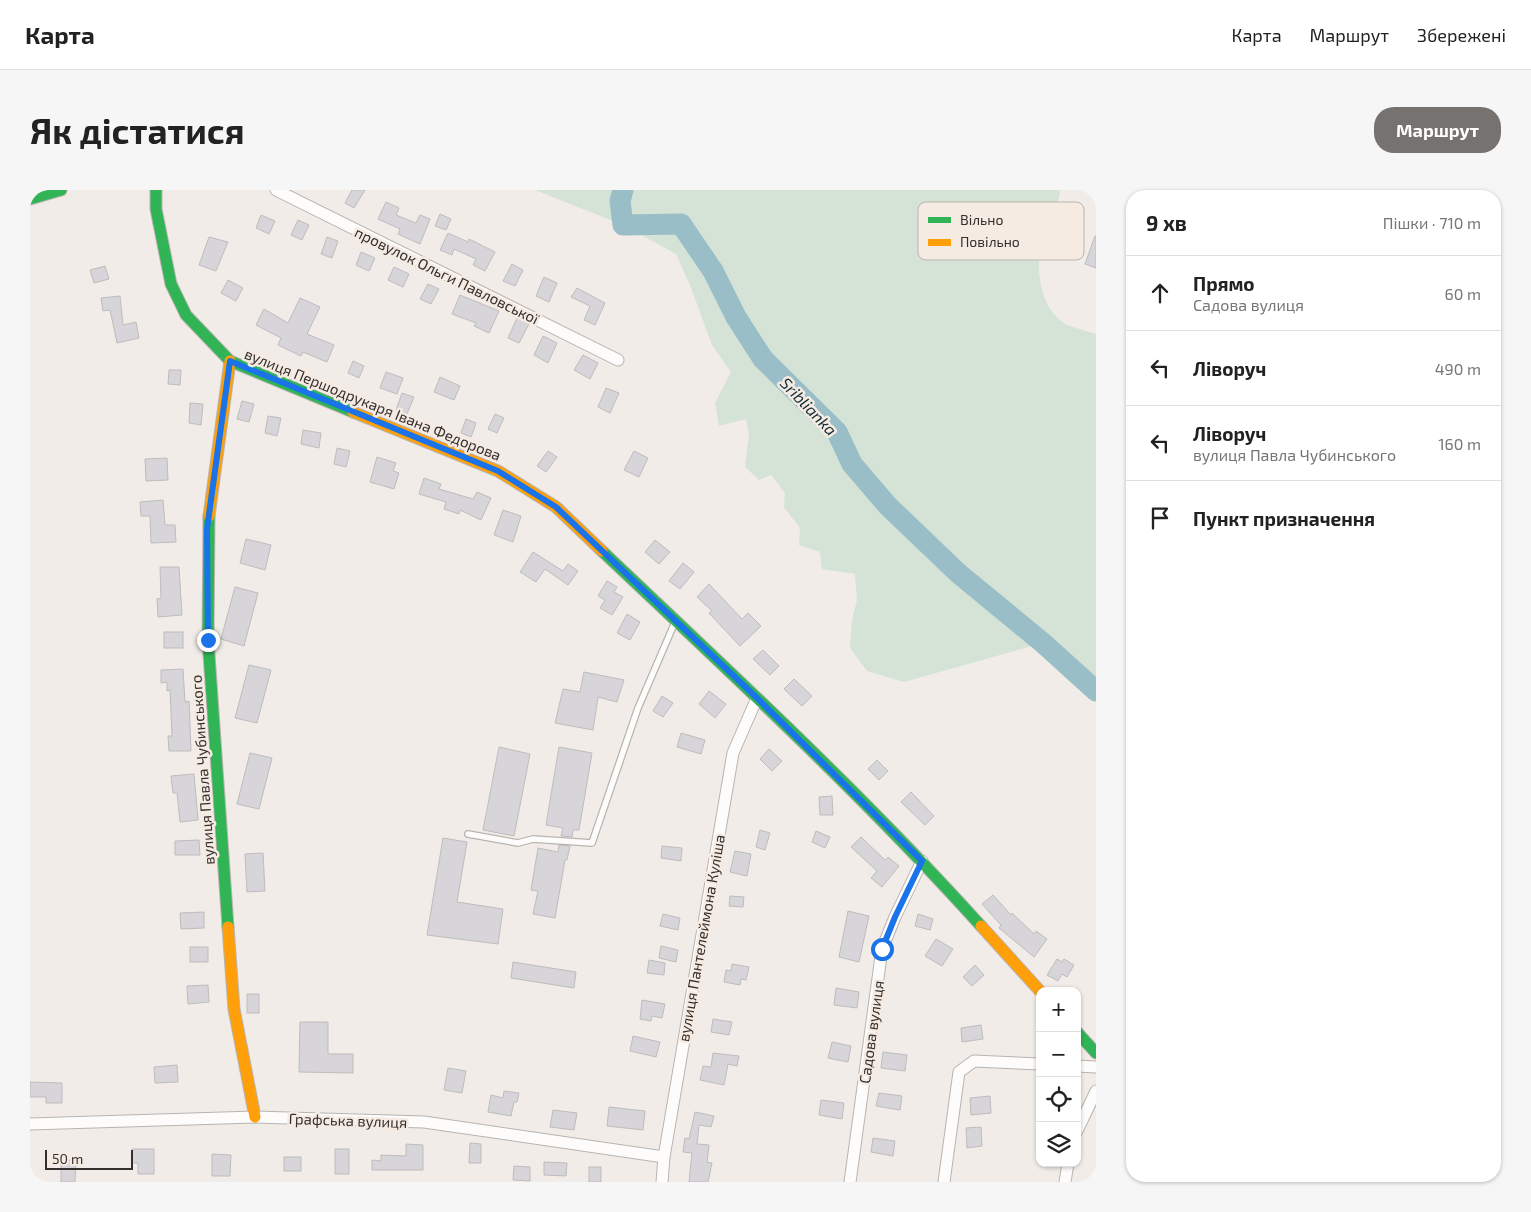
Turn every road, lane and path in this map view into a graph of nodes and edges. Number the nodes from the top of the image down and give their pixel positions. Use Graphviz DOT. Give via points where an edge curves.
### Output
graph roads {
  1 [pos="61,190"];
  2 [pos="156,190"];
  3 [pos="276,190"];
  4 [pos="30,199"];
  5 [pos="618,360"];
  6 [pos="230,361"];
  7 [pos="676,620"];
  8 [pos="757,698"];
  9 [pos="468,834"];
  10 [pos="922,861"];
  11 [pos="1036,987"];
  12 [pos="1081,1036"];
  13 [pos="1096,1052"];
  14 [pos="1036,1064"];
  15 [pos="1081,1066"];
  16 [pos="1096,1067"];
  17 [pos="1096,1091"];
  18 [pos="255,1117"];
  19 [pos="1080,1122"];
  20 [pos="30,1124"];
  21 [pos="664,1157"];
  22 [pos="1067,1167"];
  23 [pos="662,1182"];
  24 [pos="850,1182"];
  25 [pos="944,1182"];
  26 [pos="1065,1182"];
  1 -- 4 [label="street"];
  2 -- 6 [label="street, вулиця Першодрукаря Івана Федорова" via="156,209 171,284 186,316"];
  3 -- 5 [label="street, провулок Ольги Павловської"];
  6 -- 7 [label="street, вулиця Першодрукаря Івана Федорова" via="498,471 556,507"];
  6 -- 18 [label="street, вулиця Павла Чубинського" via="207,529 208,640 234,1009"];
  7 -- 8 [label="street, вулиця Першодрукаря Івана Федорова"];
  7 -- 9 [label="lane" via="638,708 592,843 533,839 518,843"];
  8 -- 10 [label="street, вулиця Першодрукаря Івана Федорова"];
  8 -- 21 [label="street, вулиця Пантелеймона Куліша" via="733,753"];
  10 -- 11 [label="street, вулиця Першодрукаря Івана Федорова"];
  10 -- 24 [label="street, Садова вулиця" via="882,949"];
  12 -- 13 [label="street"];
  14 -- 25 [label="street" via="974,1061 959,1072"];
  15 -- 16 [label="street"];
  17 -- 19 [label="street"];
  18 -- 20 [label="street, Графська вулиця"];
  18 -- 21 [label="street, Графська вулиця" via="424,1122"];
  21 -- 23 [label="street, вулиця Пантелеймона Куліша"];
  22 -- 26 [label="street"];
}
